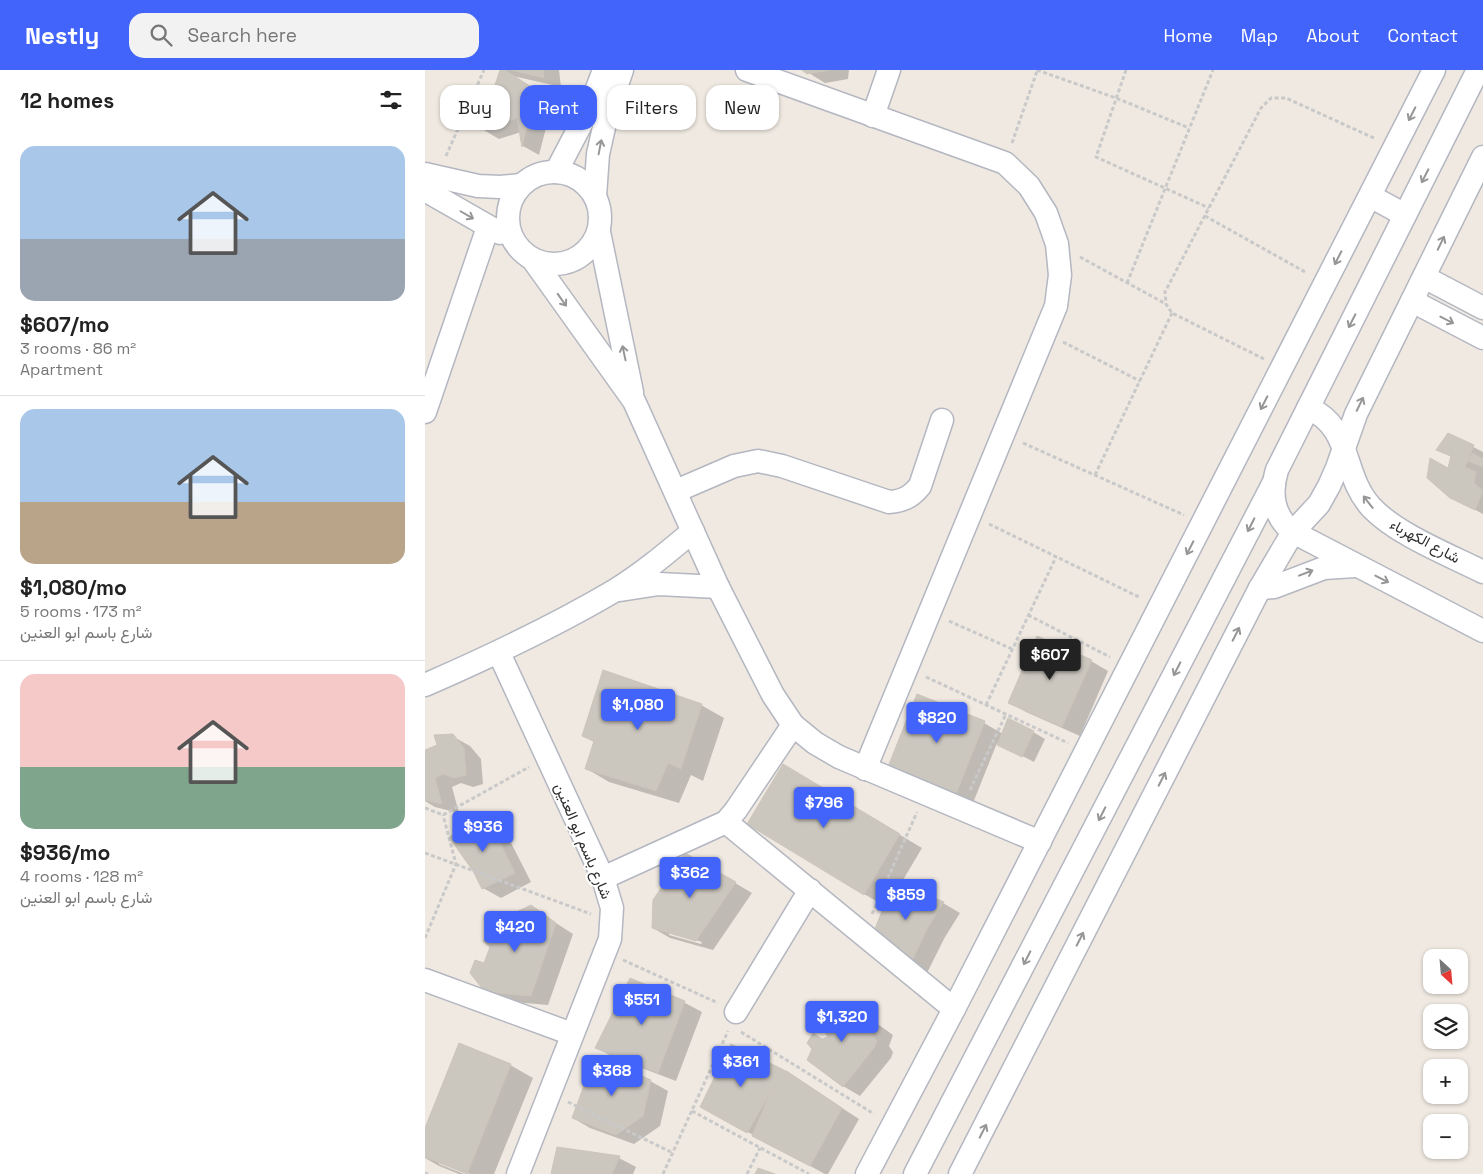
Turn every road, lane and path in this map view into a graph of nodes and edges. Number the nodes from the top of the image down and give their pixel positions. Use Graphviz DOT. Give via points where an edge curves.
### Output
graph roads {
  1 [pos="484,70"];
  2 [pos="604,70"];
  3 [pos="622,70"];
  4 [pos="747,70"];
  5 [pos="889,70"];
  6 [pos="1037,70"];
  7 [pos="1126,70"];
  8 [pos="1213,70"];
  9 [pos="1434,70"];
  10 [pos="1478,70"];
  11 [pos="1116,98"];
  12 [pos="873,116"];
  13 [pos="1189,128"];
  14 [pos="1395,148"];
  15 [pos="1483,157"];
  16 [pos="1005,163"];
  17 [pos="556,172"];
  18 [pos="429,180"];
  19 [pos="521,185"];
  20 [pos="1165,188"];
  21 [pos="595,196"];
  22 [pos="1370,196"];
  23 [pos="1209,208"];
  24 [pos="1405,215"];
  25 [pos="1205,216"];
  26 [pos="488,227"];
  27 [pos="599,232"];
  28 [pos="513,241"];
  29 [pos="1057,244"];
  30 [pos="534,261"];
  31 [pos="1424,277"];
  32 [pos="1127,283"];
  33 [pos="1325,284"];
  34 [pos="1412,302"];
  35 [pos="1166,304"];
  36 [pos="1483,308"];
  37 [pos="1172,313"];
  38 [pos="1045,332"];
  39 [pos="1483,338"];
  40 [pos="1282,368"];
  41 [pos="1140,381"];
  42 [pos="634,401"];
  43 [pos="1308,408"];
  44 [pos="425,412"];
  45 [pos="942,420"];
  46 [pos="1003,435"];
  47 [pos="1344,450"];
  48 [pos="1095,476"];
  49 [pos="1274,482"];
  50 [pos="676,491"];
  51 [pos="970,515"];
  52 [pos="1203,523"];
  53 [pos="693,531"];
  54 [pos="1293,532"];
  55 [pos="667,552"];
  56 [pos="1056,557"];
  57 [pos="1357,566"];
  58 [pos="1483,572"];
  59 [pos="682,584"];
  60 [pos="718,587"];
  61 [pos="1260,588"];
  62 [pos="615,591"];
  63 [pos="1159,607"];
  64 [pos="930,613"];
  65 [pos="1028,615"];
  66 [pos="1483,631"];
  67 [pos="1012,649"];
  68 [pos="499,653"];
  69 [pos="1129,667"];
  70 [pos="907,668"];
  71 [pos="425,685"];
  72 [pos="986,705"];
  73 [pos="1006,714"];
  74 [pos="793,725"];
  75 [pos="1086,751"];
  76 [pos="547,757"];
  77 [pos="865,769"];
  78 [pos="925,794"];
  79 [pos="425,808"];
  80 [pos="962,809"];
  81 [pos="443,815"];
  82 [pos="726,822"];
  83 [pos="1040,842"];
  84 [pos="425,853"];
  85 [pos="456,864"];
  86 [pos="603,878"];
  87 [pos="810,890"];
  88 [pos="611,922"];
  89 [pos="863,934"];
  90 [pos="425,938"];
  91 [pos="605,952"];
  92 [pos="425,980"];
  93 [pos="955,1009"];
  94 [pos="733,1018"];
  95 [pos="573,1034"];
  96 [pos="549,1093"];
  97 [pos="692,1111"];
  98 [pos="893,1126"];
  99 [pos="760,1148"];
  100 [pos="673,1152"];
  101 [pos="518,1174"];
  102 [pos="663,1174"];
  103 [pos="747,1174"];
  104 [pos="809,1174"];
  105 [pos="867,1174"];
  106 [pos="915,1174"];
  107 [pos="960,1174"];
  1 -- 18 [label="path"];
  2 -- 17 [label="street" via="590,107"];
  21 -- 3 [label="street, one-way" via="603,130"];
  4 -- 12 [label="street"];
  5 -- 12 [label="street"];
  6 -- 11 [label="path"];
  6 -- 16 [label="path"];
  7 -- 11 [label="path"];
  8 -- 13 [label="path"];
  9 -- 14 [label="street, one-way"];
  10 -- 24 [label="street, one-way"];
  11 -- 13 [label="path"];
  11 -- 20 [label="path" via="1096,157"];
  12 -- 16 [label="street"];
  13 -- 20 [label="path"];
  14 -- 22 [label="street"];
  14 -- 23 [label="path" via="1286,98 1271,98 1261,108"];
  31 -- 15 [label="street, one-way"];
  16 -- 29 [label="street" via="1029,186 1046,213"];
  17 -- 19 [label="street" via="543,173"];
  17 -- 21 [label="street" via="579,179"];
  18 -- 19 [label="street" via="478,186"];
  18 -- 26 [label="street, one-way"];
  19 -- 28 [label="street" via="509,206 508,230"];
  20 -- 23 [label="path"];
  20 -- 32 [label="path"];
  21 -- 27 [label="street" via="600,207"];
  22 -- 24 [label="street"];
  22 -- 33 [label="street, one-way"];
  23 -- 25 [label="path"];
  24 -- 43 [label="street, one-way"];
  25 -- 33 [label="path"];
  25 -- 35 [label="path" via="1165,292"];
  26 -- 28 [label="street"];
  26 -- 44 [label="street"];
  27 -- 30 [label="street" via="580,257 565,264 549,265"];
  42 -- 27 [label="street, one-way"];
  28 -- 30 [label="street"];
  29 -- 32 [label="path"];
  29 -- 38 [label="street" via="1060,275 1056,306"];
  30 -- 42 [label="street, one-way"];
  31 -- 34 [label="street"];
  31 -- 36 [label="street"];
  32 -- 35 [label="path"];
  33 -- 40 [label="street"];
  34 -- 39 [label="street, one-way"];
  47 -- 34 [label="street, one-way" via="1356,414"];
  35 -- 37 [label="path"];
  37 -- 40 [label="path"];
  37 -- 41 [label="path"];
  38 -- 41 [label="path"];
  38 -- 46 [label="street"];
  40 -- 52 [label="street, one-way"];
  41 -- 48 [label="path"];
  42 -- 50 [label="street"];
  43 -- 47 [label="street, شارع الكهرباء" via="1332,424"];
  43 -- 49 [label="street"];
  45 -- 50 [label="street" via="920,486 907,498 898,501 889,502 758,461 734,466"];
  46 -- 48 [label="path"];
  46 -- 51 [label="street"];
  47 -- 54 [label="street" via="1319,504"];
  58 -- 47 [label="street, شارع الكهرباء, one-way" via="1382,518 1360,493"];
  48 -- 52 [label="path"];
  49 -- 54 [label="street" via="1279,517"];
  49 -- 106 [label="street, one-way"];
  50 -- 53 [label="street"];
  51 -- 56 [label="path"];
  51 -- 64 [label="street"];
  52 -- 63 [label="street, one-way"];
  53 -- 55 [label="street"];
  53 -- 60 [label="street"];
  54 -- 57 [label="street"];
  54 -- 61 [label="street"];
  55 -- 59 [label="street"];
  55 -- 62 [label="street"];
  56 -- 63 [label="path"];
  56 -- 65 [label="path"];
  61 -- 57 [label="street, one-way" via="1274,587 1324,568"];
  57 -- 66 [label="street, one-way"];
  59 -- 60 [label="street"];
  59 -- 62 [label="street"];
  60 -- 74 [label="street" via="773,695"];
  107 -- 61 [label="street, one-way"];
  62 -- 68 [label="street"];
  63 -- 69 [label="street"];
  64 -- 67 [label="path"];
  64 -- 70 [label="street"];
  65 -- 67 [label="path"];
  65 -- 69 [label="path"];
  67 -- 72 [label="path"];
  68 -- 71 [label="street"];
  68 -- 76 [label="street, شارع باسم ابو العنين"];
  69 -- 75 [label="street"];
  70 -- 72 [label="path"];
  70 -- 77 [label="street"];
  72 -- 73 [label="path"];
  73 -- 75 [label="path"];
  73 -- 80 [label="path"];
  74 -- 77 [label="street" via="839,758"];
  74 -- 82 [label="street"];
  75 -- 83 [label="street"];
  76 -- 81 [label="path"];
  76 -- 86 [label="street, شارع باسم ابو العنين"];
  77 -- 78 [label="street"];
  78 -- 80 [label="street"];
  78 -- 89 [label="path"];
  79 -- 81 [label="path"];
  80 -- 83 [label="street"];
  81 -- 85 [label="path"];
  82 -- 86 [label="street"];
  82 -- 87 [label="street"];
  83 -- 93 [label="street"];
  84 -- 85 [label="path"];
  85 -- 88 [label="path"];
  85 -- 90 [label="path"];
  86 -- 88 [label="street, شارع باسم ابو العنين" via="612,908"];
  87 -- 89 [label="street"];
  87 -- 94 [label="street"];
  88 -- 91 [label="street, شارع باسم ابو العنين"];
  89 -- 93 [label="street"];
  91 -- 94 [label="path"];
  91 -- 95 [label="street, شارع باسم ابو العنين"];
  92 -- 95 [label="street"];
  93 -- 98 [label="street"];
  94 -- 97 [label="path"];
  94 -- 98 [label="path"];
  95 -- 96 [label="street, شارع باسم ابو العنين"];
  96 -- 100 [label="path"];
  96 -- 101 [label="street, شارع باسم ابو العنين"];
  97 -- 99 [label="path"];
  97 -- 100 [label="path"];
  98 -- 105 [label="street"];
  99 -- 103 [label="path"];
  99 -- 104 [label="path"];
  100 -- 102 [label="path"];
}
